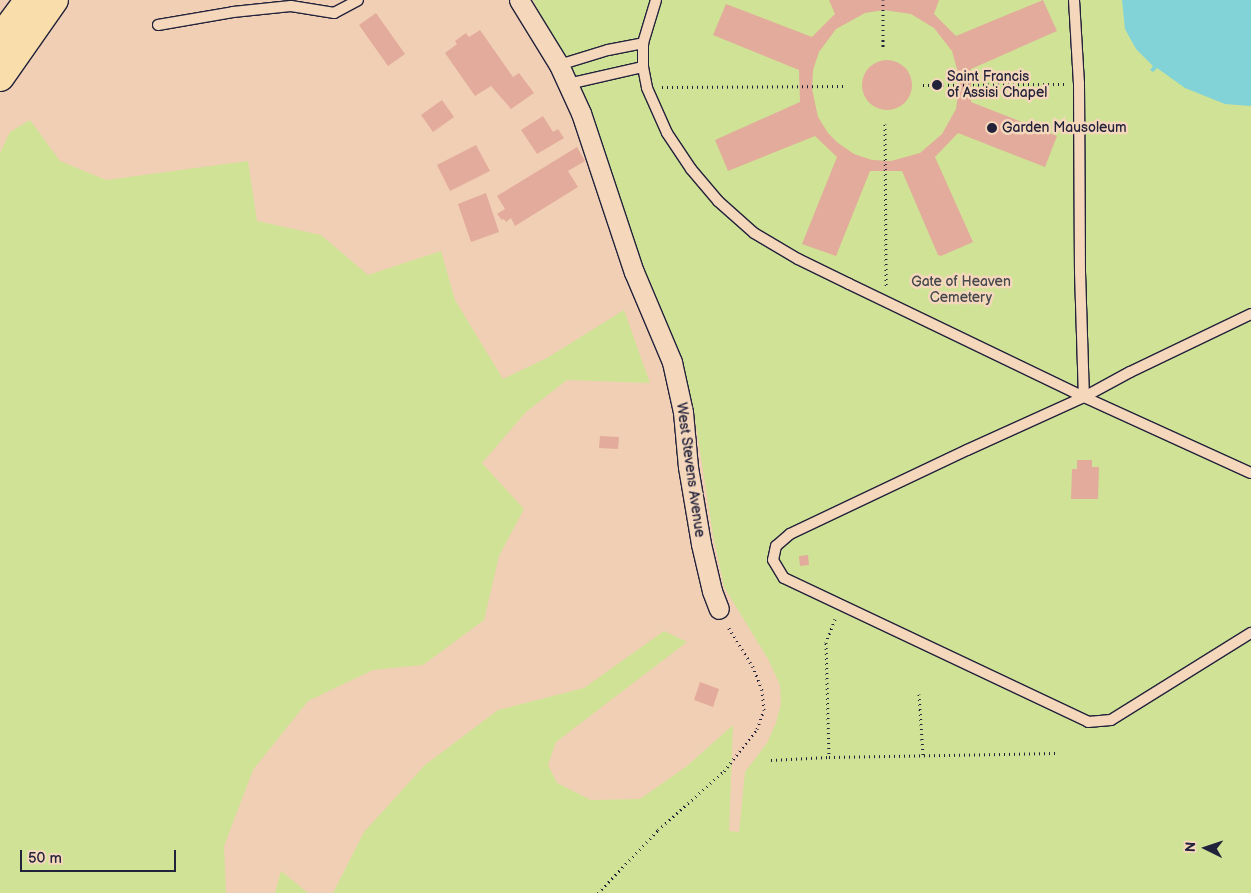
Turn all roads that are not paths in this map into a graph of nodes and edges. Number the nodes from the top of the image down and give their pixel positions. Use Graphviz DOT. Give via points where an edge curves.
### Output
graph roads {
  1 [pos="28,0"];
  2 [pos="54,0"];
  3 [pos="358,0"];
  4 [pos="519,0"];
  5 [pos="656,0"];
  6 [pos="1074,0"];
  7 [pos="158,25"];
  8 [pos="0,40"];
  9 [pos="643,43"];
  10 [pos="559,64"];
  11 [pos="643,68"];
  12 [pos="0,77"];
  13 [pos="568,84"];
  14 [pos="1251,314"];
  15 [pos="1084,397"];
  16 [pos="1251,473"];
  17 [pos="719,609"];
  18 [pos="1251,633"];
  1 -- 8 [label="highway"];
  2 -- 12 [label="highway"];
  3 -- 7 [label="lane" via="334,13 291,6"];
  4 -- 10 [label="street, West Stevens Avenue"];
  5 -- 9 [label="lane"];
  6 -- 15 [label="lane" via="1079,84"];
  9 -- 10 [label="lane"];
  9 -- 11 [label="lane"];
  10 -- 13 [label="street, West Stevens Avenue"];
  11 -- 13 [label="lane"];
  11 -- 15 [label="lane" via="647,88 667,133 691,169 754,233 798,259"];
  13 -- 17 [label="street, West Stevens Avenue" via="587,130 634,272 672,362 683,412 697,526"];
  14 -- 15 [label="lane"];
  15 -- 16 [label="lane"];
  15 -- 18 [label="lane" via="790,534 776,546 773,560 784,578 1088,722 1111,720"];
}
